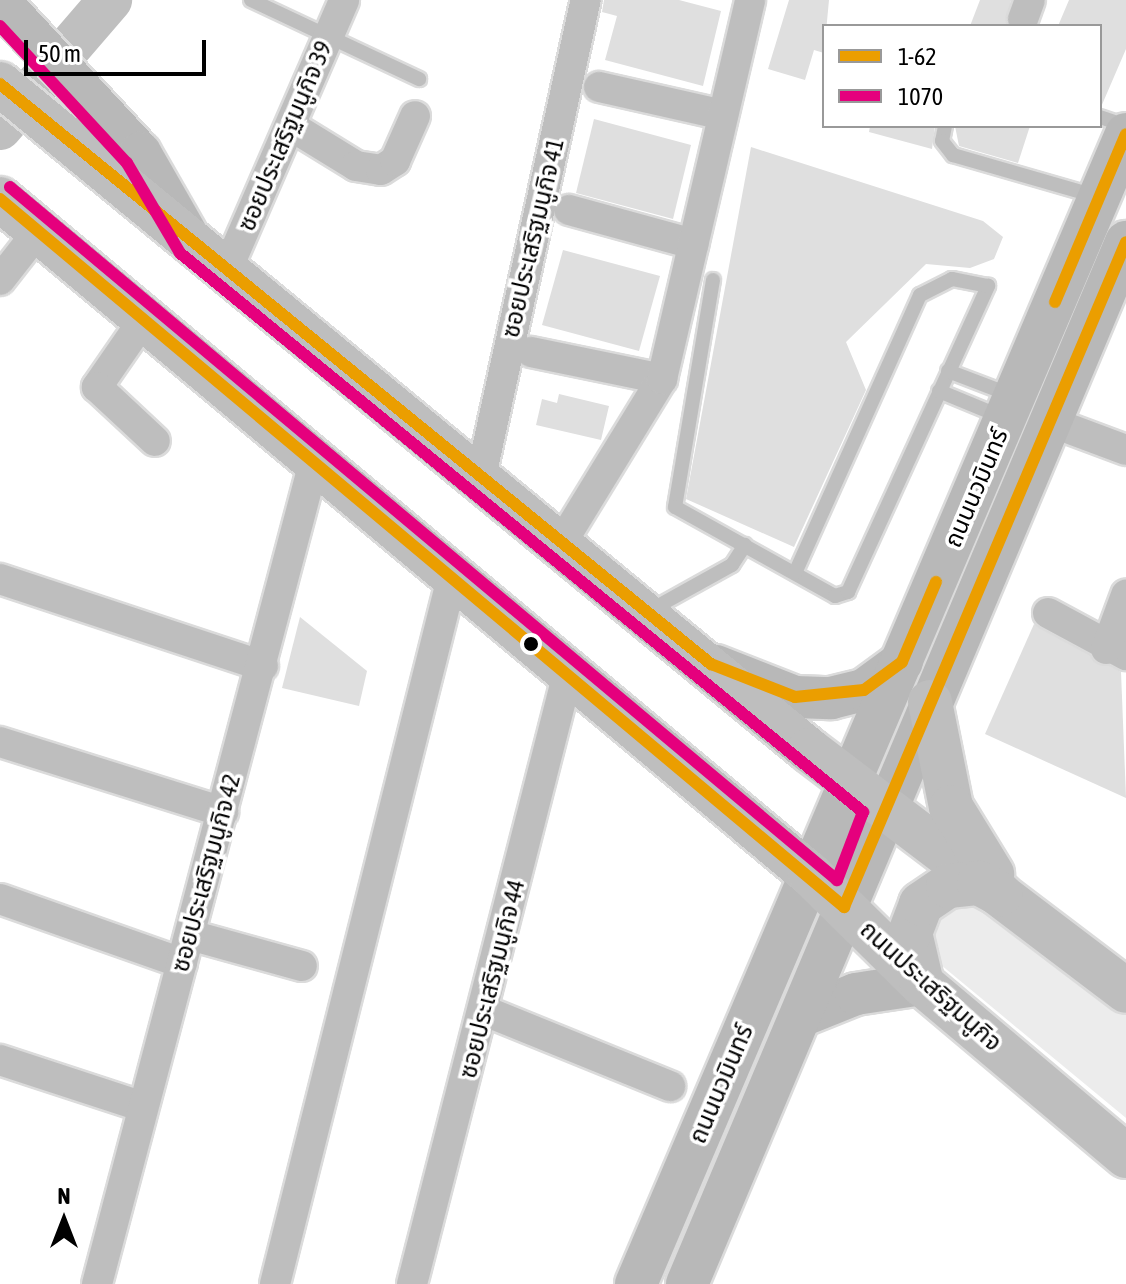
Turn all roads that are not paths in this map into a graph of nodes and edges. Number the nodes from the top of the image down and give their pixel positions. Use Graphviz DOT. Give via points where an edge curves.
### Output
graph roads {
  1 [pos="251,0"];
  2 [pos="344,0"];
  3 [pos="586,0"];
  4 [pos="750,0"];
  5 [pos="11,12"];
  6 [pos="328,37"];
  7 [pos="419,79"];
  8 [pos="0,84"];
  9 [pos="599,87"];
  10 [pos="723,115"];
  11 [pos="415,116"];
  12 [pos="1102,118"];
  13 [pos="291,126"];
  14 [pos="1126,126"];
  15 [pos="945,128"];
  16 [pos="1126,134"];
  17 [pos="1099,197"];
  18 [pos="569,210"];
  19 [pos="18,213"];
  20 [pos="191,242"];
  21 [pos="1126,242"];
  22 [pos="693,244"];
  23 [pos="226,272"];
  24 [pos="0,280"];
  25 [pos="713,280"];
  26 [pos="144,319"];
  27 [pos="531,352"];
  28 [pos="948,371"];
  29 [pos="662,379"];
  30 [pos="939,391"];
  31 [pos="1011,408"];
  32 [pos="1051,422"];
  33 [pos="155,441"];
  34 [pos="1126,450"];
  35 [pos="314,462"];
  36 [pos="481,476"];
  37 [pos="562,542"];
  38 [pos="745,545"];
  39 [pos="795,573"];
  40 [pos="452,578"];
  41 [pos="0,579"];
  42 [pos="1126,595"];
  43 [pos="648,611"];
  44 [pos="1048,613"];
  45 [pos="1116,652"];
  46 [pos="902,662"];
  47 [pos="711,664"];
  48 [pos="263,666"];
  49 [pos="568,673"];
  50 [pos="930,702"];
  51 [pos="0,742"];
  52 [pos="848,781"];
  53 [pos="882,807"];
  54 [pos="223,812"];
  55 [pos="810,874"];
  56 [pos="0,899"];
  57 [pos="1010,899"];
  58 [pos="844,907"];
  59 [pos="186,949"];
  60 [pos="302,966"];
  61 [pos="922,984"];
  62 [pos="1126,991"];
  63 [pos="485,1011"];
  64 [pos="801,1016"];
  65 [pos="0,1060"];
  66 [pos="670,1086"];
  67 [pos="141,1106"];
  68 [pos="1126,1156"];
  69 [pos="97,1284"];
  70 [pos="275,1284"];
  71 [pos="412,1284"];
  72 [pos="636,1284"];
  73 [pos="687,1284"];
  1 -- 6 [label="lane"];
  2 -- 6 [label="street, ซอยประเสริฐมนูกิจ 39"];
  3 -- 36 [label="street, ซอยประเสริฐมนูกิจ 41"];
  4 -- 10 [label="street"];
  5 -- 20 [label="main road" via="162,185"];
  6 -- 7 [label="lane"];
  6 -- 13 [label="street, ซอยประเสริฐมนูกิจ 39"];
  8 -- 20 [label="main road"];
  9 -- 10 [label="street"];
  10 -- 22 [label="street"];
  11 -- 13 [label="street" via="395,161 381,170 356,166"];
  12 -- 14 [label="lane"];
  13 -- 23 [label="street, ซอยประเสริฐมนูกิจ 39"];
  15 -- 17 [label="lane" via="942,141 953,155"];
  16 -- 17 [label="main road, ถนนนวมินทร์"];
  17 -- 31 [label="main road, ถนนนวมินทร์"];
  18 -- 22 [label="street"];
  19 -- 24 [label="street"];
  19 -- 26 [label="main road, ถนนประเสริฐมนูกิจ"];
  20 -- 23 [label="main road"];
  21 -- 32 [label="main road, ถนนนวมินทร์"];
  22 -- 29 [label="street"];
  23 -- 36 [label="main road"];
  25 -- 38 [label="lane" via="675,507"];
  26 -- 33 [label="street" via="97,387"];
  26 -- 35 [label="main road, ถนนประเสริฐมนูกิจ"];
  27 -- 29 [label="street"];
  28 -- 30 [label="lane"];
  28 -- 31 [label="lane"];
  28 -- 39 [label="lane" via="988,286 982,280 943,281 920,295"];
  29 -- 37 [label="street"];
  30 -- 31 [label="lane"];
  30 -- 39 [label="lane" via="848,592 835,596"];
  31 -- 46 [label="main road, ถนนนวมินทร์"];
  32 -- 34 [label="street"];
  32 -- 50 [label="main road, ถนนนวมินทร์"];
  35 -- 40 [label="main road, ถนนประเสริฐมนูกิจ"];
  35 -- 48 [label="street, ซอยประเสริฐมนูกิจ 42"];
  36 -- 37 [label="main road"];
  37 -- 43 [label="main road"];
  38 -- 39 [label="lane"];
  38 -- 43 [label="lane" via="732,565"];
  40 -- 49 [label="main road, ถนนประเสริฐมนูกิจ"];
  40 -- 70 [label="street"];
  41 -- 48 [label="street"];
  42 -- 45 [label="street"];
  43 -- 47 [label="main road"];
  44 -- 45 [label="street"];
  46 -- 47 [label="main road" via="864,690 831,698 795,697"];
  46 -- 52 [label="main road, ถนนนวมินทร์"];
  47 -- 52 [label="main road"];
  48 -- 54 [label="street, ซอยประเสริฐมนูกิจ 42"];
  49 -- 55 [label="main road, ถนนประเสริฐมนูกิจ"];
  49 -- 63 [label="street, ซอยประเสริฐมนูกิจ 44"];
  50 -- 53 [label="main road, ถนนนวมินทร์"];
  50 -- 57 [label="main road" via="951,807"];
  51 -- 54 [label="street"];
  52 -- 53 [label="main road"];
  52 -- 55 [label="main road, ถนนนวมินทร์"];
  53 -- 57 [label="main road"];
  53 -- 58 [label="main road, ถนนนวมินทร์"];
  54 -- 59 [label="street, ซอยประเสริฐมนูกิจ 42"];
  55 -- 58 [label="main road, ถนนประเสริฐมนูกิจ"];
  55 -- 72 [label="main road, ถนนนวมินทร์"];
  56 -- 59 [label="street"];
  57 -- 61 [label="main road" via="979,883 948,886 921,904 910,933"];
  57 -- 62 [label="main road"];
  58 -- 61 [label="main road, ถนนประเสริฐมนูกิจ"];
  58 -- 64 [label="main road, ถนนนวมินทร์"];
  59 -- 60 [label="street"];
  59 -- 67 [label="street, ซอยประเสริฐมนูกิจ 42"];
  61 -- 64 [label="main road" via="856,994"];
  61 -- 68 [label="main road, ถนนประเสริฐมนูกิจ"];
  63 -- 66 [label="street"];
  63 -- 71 [label="street, ซอยประเสริฐมนูกิจ 44"];
  64 -- 73 [label="main road, ถนนนวมินทร์"];
  65 -- 67 [label="street"];
  67 -- 69 [label="street, ซอยประเสริฐมนูกิจ 42"];
}
